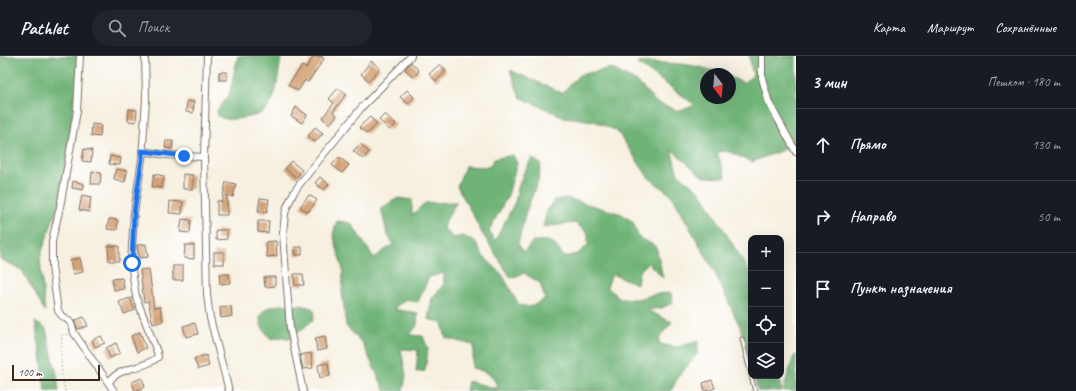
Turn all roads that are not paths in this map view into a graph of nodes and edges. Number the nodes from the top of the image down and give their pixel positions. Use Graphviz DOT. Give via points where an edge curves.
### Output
graph roads {
  1 [pos="80,56"];
  2 [pos="146,56"];
  3 [pos="207,56"];
  4 [pos="411,56"];
  5 [pos="762,56"];
  6 [pos="142,151"];
  7 [pos="796,152"];
  8 [pos="204,157"];
  9 [pos="742,339"];
  10 [pos="748,364"];
  11 [pos="752,379"];
  12 [pos="109,382"];
  13 [pos="114,391"];
  14 [pos="229,391"];
  15 [pos="303,391"];
  16 [pos="755,391"];
  1 -- 12 [label="street" via="77,111 54,233 52,267 58,311 69,319 74,333"];
  2 -- 6 [label="street"];
  3 -- 8 [label="street"];
  4 -- 15 [label="street" via="358,111 302,181 287,207 283,233 290,329"];
  5 -- 7 [label="street" via="762,78 769,103"];
  6 -- 8 [label="street"];
  6 -- 12 [label="street" via="132,239 132,277 136,297 158,357 149,364 120,373"];
  8 -- 14 [label="street" via="207,295 210,318"];
  9 -- 10 [label="lane"];
  11 -- 16 [label="lane"];
  12 -- 13 [label="street"];
}
